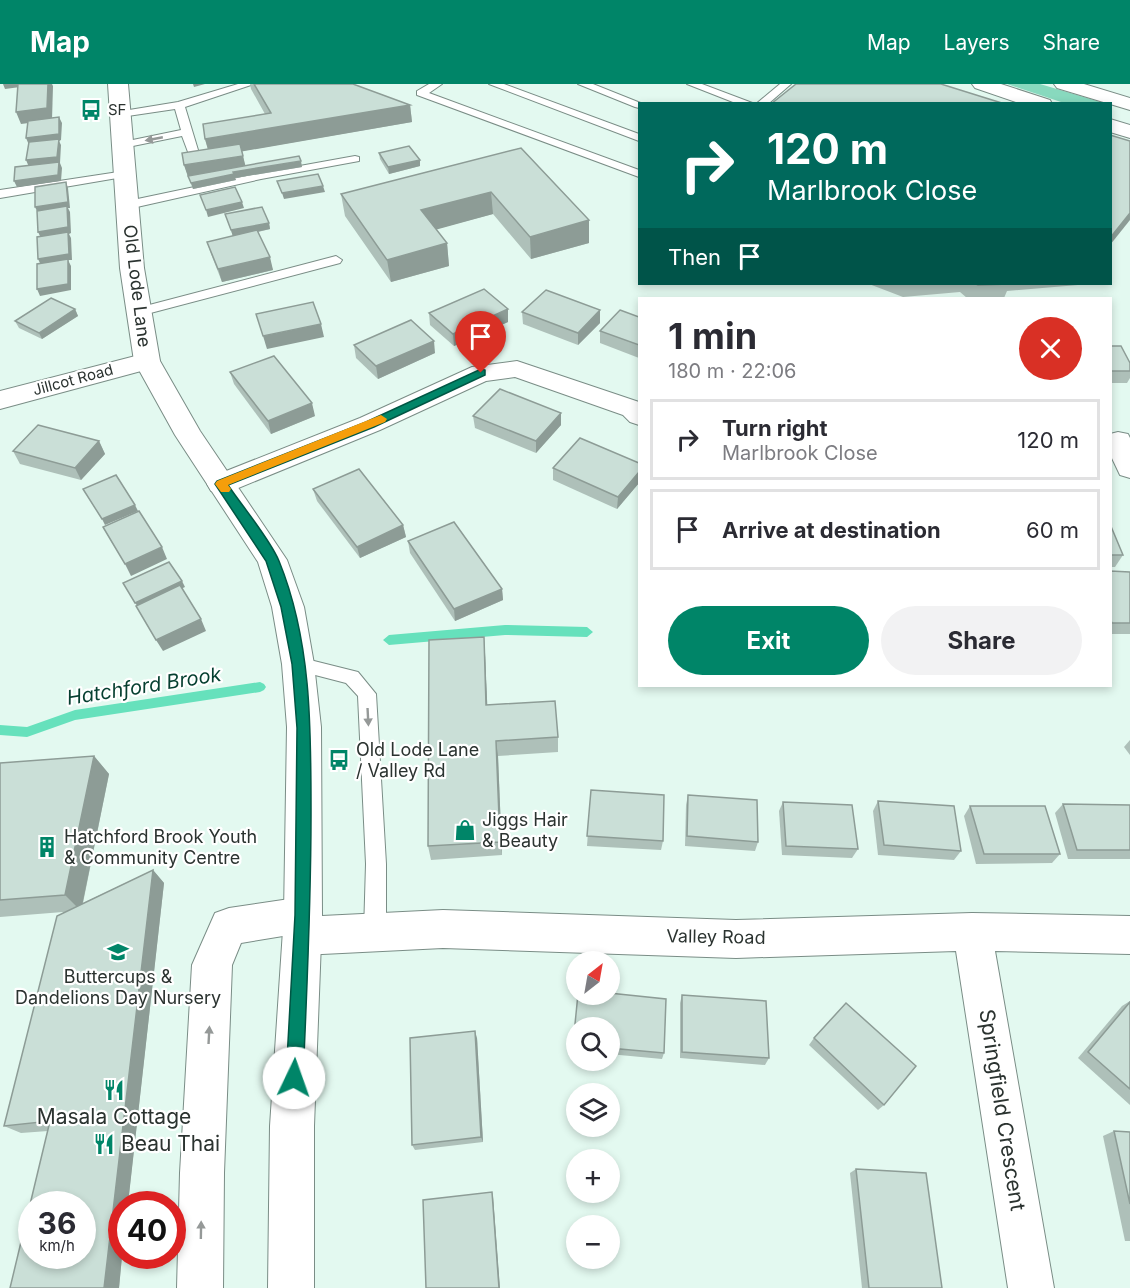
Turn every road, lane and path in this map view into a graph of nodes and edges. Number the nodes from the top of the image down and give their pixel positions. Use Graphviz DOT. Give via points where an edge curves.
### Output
graph roads {
  1 [pos="118,84"];
  2 [pos="249,84"];
  3 [pos="437,84"];
  4 [pos="494,84"];
  5 [pos="583,84"];
  6 [pos="786,84"];
  7 [pos="982,84"];
  8 [pos="1064,84"];
  9 [pos="699,85"];
  10 [pos="745,102"];
  11 [pos="764,102"];
  12 [pos="1037,102"];
  13 [pos="1130,104"];
  14 [pos="178,105"];
  15 [pos="638,105"];
  16 [pos="121,114"];
  17 [pos="1112,126"];
  18 [pos="186,132"];
  19 [pos="1130,132"];
  20 [pos="638,138"];
  21 [pos="123,145"];
  22 [pos="192,150"];
  23 [pos="355,159"];
  24 [pos="125,174"];
  25 [pos="638,174"];
  26 [pos="0,194"];
  27 [pos="128,205"];
  28 [pos="336,260"];
  29 [pos="139,312"];
  30 [pos="147,361"];
  31 [pos="0,400"];
  32 [pos="638,415"];
  33 [pos="1118,441"];
  34 [pos="1130,468"];
  35 [pos="221,484"];
  36 [pos="298,664"];
  37 [pos="303,926"];
  38 [pos="375,932"];
  39 [pos="972,932"];
  40 [pos="1130,935"];
  41 [pos="200,1288"];
  42 [pos="291,1288"];
  43 [pos="1031,1288"];
  1 -- 16 [label="main road, Old Lode Lane"];
  2 -- 14 [label="lane"];
  3 -- 25 [label="lane" via="421,93"];
  4 -- 20 [label="lane"];
  5 -- 15 [label="lane"];
  6 -- 11 [label="lane"];
  7 -- 12 [label="main road"];
  8 -- 13 [label="main road"];
  9 -- 10 [label="lane"];
  14 -- 16 [label="lane"];
  14 -- 18 [label="lane"];
  16 -- 21 [label="main road, Old Lode Lane"];
  17 -- 19 [label="main road"];
  18 -- 21 [label="lane, one-way"];
  18 -- 22 [label="lane"];
  21 -- 24 [label="main road, Old Lode Lane"];
  23 -- 27 [label="lane"];
  24 -- 26 [label="lane"];
  24 -- 27 [label="main road, Old Lode Lane"];
  27 -- 29 [label="main road, Old Lode Lane"];
  28 -- 29 [label="lane"];
  29 -- 30 [label="main road, Old Lode Lane"];
  30 -- 31 [label="main road, Jillcot Road"];
  30 -- 35 [label="main road, Old Lode Lane"];
  32 -- 35 [label="main road" via="632,409 517,369 481,373 370,424"];
  33 -- 34 [label="main road"];
  35 -- 36 [label="main road, Old Lode Lane" via="272,560 288,607"];
  36 -- 37 [label="main road, Old Lode Lane" via="304,728"];
  36 -- 38 [label="lane, one-way" via="352,677 367,694 376,864"];
  37 -- 38 [label="main road, Valley Road"];
  41 -- 37 [label="main road, one-way" via="212,965 229,926"];
  37 -- 42 [label="main road, Old Lode Lane" via="292,1126"];
  38 -- 39 [label="main road, Valley Road" via="443,928 736,939"];
  39 -- 40 [label="main road, Valley Road"];
  39 -- 43 [label="main road, Springfield Crescent"];
}
